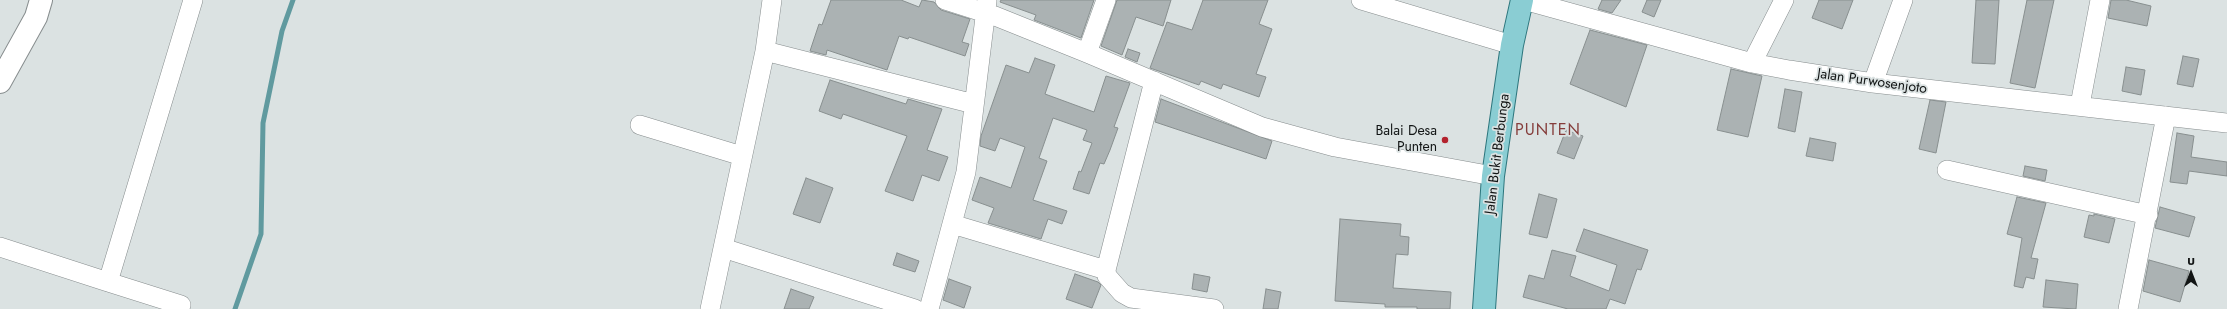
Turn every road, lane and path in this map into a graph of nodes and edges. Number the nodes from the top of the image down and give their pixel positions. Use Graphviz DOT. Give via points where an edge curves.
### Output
graph roads {
  1 [pos="41,0"];
  2 [pos="193,0"];
  3 [pos="772,0"];
  4 [pos="946,0"];
  5 [pos="1106,0"];
  6 [pos="1362,0"];
  7 [pos="1523,0"];
  8 [pos="1784,0"];
  9 [pos="1903,0"];
  10 [pos="2100,0"];
  11 [pos="986,6"];
  12 [pos="1512,45"];
  13 [pos="765,51"];
  14 [pos="1087,53"];
  15 [pos="1752,63"];
  16 [pos="1154,81"];
  17 [pos="0,82"];
  18 [pos="1873,83"];
  19 [pos="974,104"];
  20 [pos="2080,105"];
  21 [pos="2166,116"];
  22 [pos="2227,123"];
  23 [pos="640,125"];
  24 [pos="742,156"];
  25 [pos="1947,170"];
  26 [pos="1493,176"];
  27 [pos="2148,215"];
  28 [pos="952,224"];
  29 [pos="0,248"];
  30 [pos="724,248"];
  31 [pos="1106,270"];
  32 [pos="108,282"];
  33 [pos="181,305"];
  34 [pos="1207,308"];
  35 [pos="710,309"];
  36 [pos="915,309"];
  37 [pos="929,309"];
  38 [pos="1484,309"];
  39 [pos="2128,309"];
  1 -- 17 [label="street" via="36,17"];
  2 -- 32 [label="street"];
  3 -- 13 [label="street"];
  4 -- 11 [label="street"];
  5 -- 14 [label="street"];
  6 -- 12 [label="street"];
  7 -- 12 [label="main road, Jalan Bukit Berbunga"];
  7 -- 15 [label="street, Jalan Purwosenjoto"];
  8 -- 15 [label="street"];
  9 -- 18 [label="street"];
  10 -- 20 [label="street"];
  11 -- 14 [label="street"];
  11 -- 19 [label="street"];
  12 -- 26 [label="main road, Jalan Bukit Berbunga"];
  13 -- 19 [label="street"];
  13 -- 24 [label="street"];
  14 -- 16 [label="street"];
  15 -- 18 [label="street, Jalan Purwosenjoto"];
  16 -- 26 [label="street" via="1262,127 1336,147"];
  16 -- 31 [label="street"];
  18 -- 20 [label="street, Jalan Purwosenjoto"];
  19 -- 28 [label="street" via="966,172"];
  20 -- 21 [label="street, Jalan Purwosenjoto"];
  21 -- 22 [label="street, Jalan Purwosenjoto"];
  21 -- 27 [label="street"];
  23 -- 24 [label="street"];
  24 -- 30 [label="street"];
  25 -- 27 [label="street"];
  26 -- 38 [label="main road, Jalan Bukit Berbunga"];
  27 -- 39 [label="street"];
  28 -- 31 [label="street"];
  28 -- 37 [label="street"];
  29 -- 32 [label="street"];
  30 -- 35 [label="street"];
  30 -- 36 [label="street"];
  31 -- 34 [label="street" via="1107,276 1122,294 1131,298"];
  32 -- 33 [label="street"];
}
